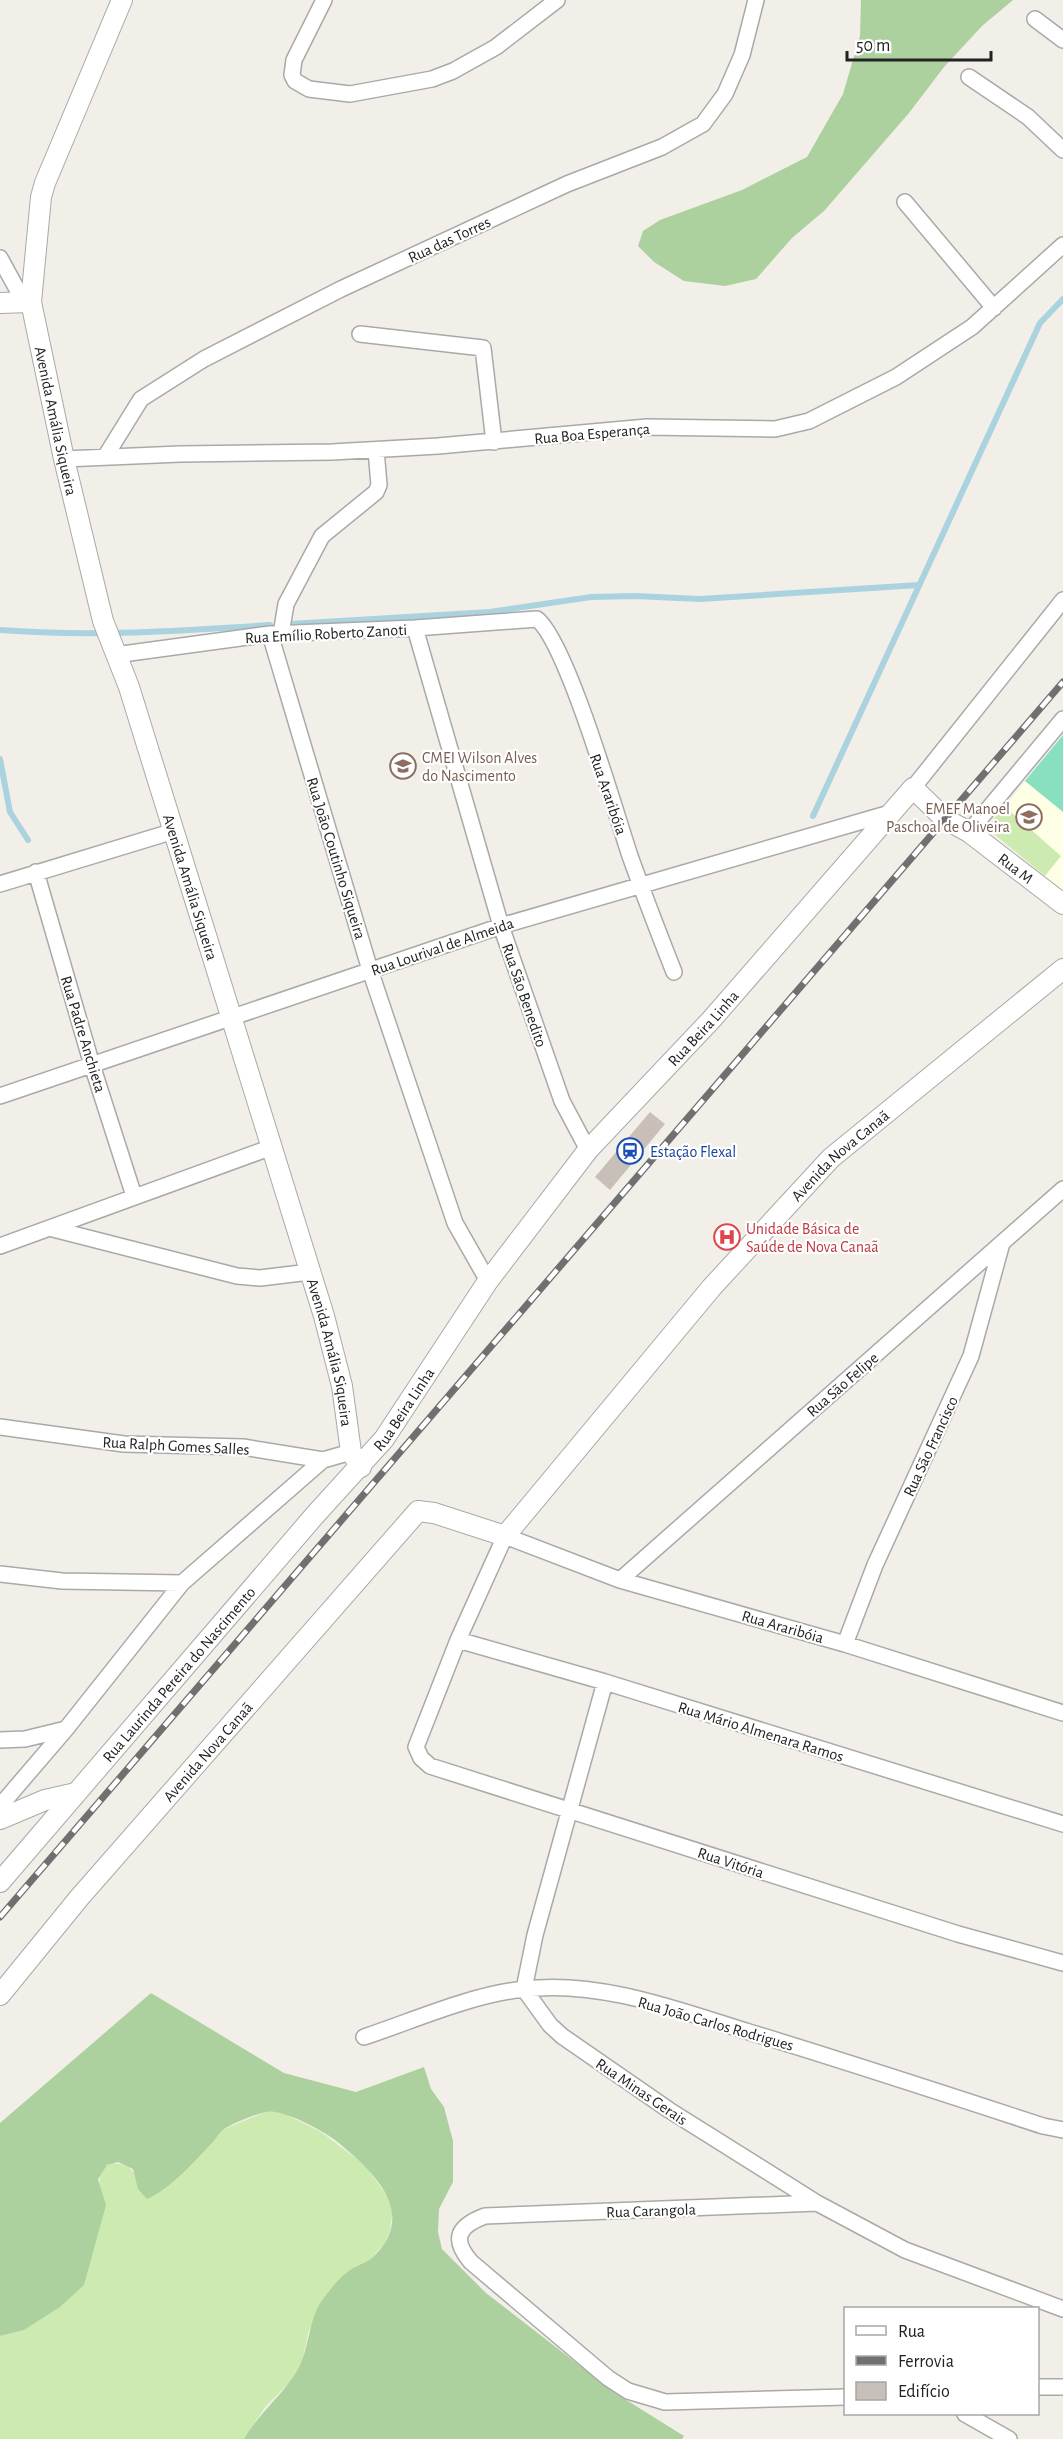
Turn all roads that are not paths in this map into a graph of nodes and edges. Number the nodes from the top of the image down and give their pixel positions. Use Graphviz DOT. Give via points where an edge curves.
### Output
graph roads {
  1 [pos="122,0"];
  2 [pos="324,0"];
  3 [pos="557,0"];
  4 [pos="756,0"];
  5 [pos="1035,19"];
  6 [pos="1063,40"];
  7 [pos="969,77"];
  8 [pos="1063,150"];
  9 [pos="905,202"];
  10 [pos="1063,245"];
  11 [pos="0,258"];
  12 [pos="31,302"];
  13 [pos="0,303"];
  14 [pos="994,308"];
  15 [pos="360,334"];
  16 [pos="494,442"];
  17 [pos="376,450"];
  18 [pos="105,457"];
  19 [pos="64,459"];
  20 [pos="1063,600"];
  21 [pos="537,619"];
  22 [pos="415,628"];
  23 [pos="275,634"];
  24 [pos="114,651"];
  25 [pos="1063,719"];
  26 [pos="913,788"];
  27 [pos="890,813"];
  28 [pos="174,831"];
  29 [pos="969,832"];
  30 [pos="36,872"];
  31 [pos="0,884"];
  32 [pos="640,886"];
  33 [pos="1063,904"];
  34 [pos="501,926"];
  35 [pos="1063,969"];
  36 [pos="370,970"];
  37 [pos="674,972"];
  38 [pos="231,1017"];
  39 [pos="92,1065"];
  40 [pos="0,1096"];
  41 [pos="272,1147"];
  42 [pos="588,1150"];
  43 [pos="1063,1189"];
  44 [pos="134,1196"];
  45 [pos="53,1228"];
  46 [pos="1002,1243"];
  47 [pos="0,1246"];
  48 [pos="310,1272"];
  49 [pos="488,1281"];
  50 [pos="0,1426"];
  51 [pos="356,1459"];
  52 [pos="323,1460"];
  53 [pos="505,1536"];
  54 [pos="0,1574"];
  55 [pos="620,1580"];
  56 [pos="182,1583"];
  57 [pos="458,1640"];
  58 [pos="845,1644"];
  59 [pos="605,1682"];
  60 [pos="1063,1713"];
  61 [pos="66,1729"];
  62 [pos="0,1740"];
  63 [pos="76,1793"];
  64 [pos="0,1806"];
  65 [pos="571,1811"];
  66 [pos="0,1819"];
  67 [pos="1063,1824"];
  68 [pos="1,1880"];
  69 [pos="1063,1963"];
  70 [pos="524,1989"];
  71 [pos="0,1995"];
  72 [pos="364,2037"];
  73 [pos="1063,2130"];
  74 [pos="817,2203"];
  75 [pos="1063,2309"];
  76 [pos="1039,2387"];
  77 [pos="1063,2387"];
  78 [pos="844,2397"];
  79 [pos="967,2415"];
  80 [pos="1009,2439"];
  1 -- 12 [label="street, Avenida Amália Siqueira" via="45,183"];
  2 -- 3 [label="street" via="294,60 292,75 309,89 350,94 432,79 453,71 496,47"];
  4 -- 18 [label="street, Rua das Torres" via="742,55 725,94 703,124 662,147 567,184 341,289 204,359 141,399"];
  5 -- 6 [label="street"];
  7 -- 8 [label="street" via="1028,117"];
  9 -- 14 [label="street"];
  10 -- 14 [label="street, Rua Boa Esperança"];
  11 -- 12 [label="street" via="18,291"];
  12 -- 13 [label="street"];
  12 -- 19 [label="street, Avenida Amália Siqueira"];
  14 -- 16 [label="street, Rua Boa Esperança" via="896,377 809,421 775,429 647,427"];
  15 -- 16 [label="street" via="483,348"];
  16 -- 17 [label="street, Rua Boa Esperança"];
  17 -- 18 [label="street, Rua Boa Esperança"];
  17 -- 23 [label="street" via="378,489 322,536 286,604"];
  18 -- 19 [label="street, Rua Boa Esperança"];
  19 -- 24 [label="street, Avenida Amália Siqueira" via="103,621"];
  20 -- 26 [label="street, Rua Beira Linha"];
  21 -- 22 [label="street, Rua Emílio Roberto Zanoti"];
  21 -- 32 [label="street, Rua Araribóia" via="552,635 573,688"];
  22 -- 23 [label="street, Rua Emílio Roberto Zanoti"];
  22 -- 34 [label="street, Rua São Benedito"];
  23 -- 24 [label="street, Rua Emílio Roberto Zanoti"];
  23 -- 36 [label="street, Rua João Coutinho Siqueira"];
  24 -- 28 [label="street, Avenida Amália Siqueira"];
  25 -- 29 [label="street"];
  26 -- 27 [label="street, Rua Beira Linha"];
  26 -- 29 [label="street, Rua M" via="945,819"];
  27 -- 32 [label="street, Rua Lourival de Almeida"];
  27 -- 42 [label="street, Rua Beira Linha" via="711,1020"];
  28 -- 30 [label="street"];
  28 -- 38 [label="street, Avenida Amália Siqueira"];
  29 -- 33 [label="street, Rua M"];
  30 -- 31 [label="street"];
  30 -- 39 [label="street, Rua Padre Anchieta"];
  32 -- 34 [label="street, Rua Lourival de Almeida"];
  32 -- 37 [label="street, Rua Araribóia"];
  34 -- 36 [label="street, Rua Lourival de Almeida"];
  34 -- 42 [label="street, Rua São Benedito" via="562,1101"];
  35 -- 53 [label="street, Avenida Nova Canaã" via="831,1158 712,1287"];
  36 -- 38 [label="street, Rua Lourival de Almeida"];
  36 -- 49 [label="street, Rua João Coutinho Siqueira" via="455,1223"];
  38 -- 39 [label="street, Rua Lourival de Almeida"];
  38 -- 41 [label="street, Avenida Amália Siqueira"];
  39 -- 40 [label="street, Rua Lourival de Almeida"];
  39 -- 44 [label="street, Rua Padre Anchieta"];
  41 -- 44 [label="street"];
  41 -- 48 [label="street, Avenida Amália Siqueira"];
  42 -- 49 [label="street, Rua Beira Linha"];
  43 -- 46 [label="street, Rua São Felipe"];
  44 -- 45 [label="street"];
  45 -- 47 [label="street"];
  45 -- 48 [label="street" via="237,1276 260,1278"];
  46 -- 55 [label="street, Rua São Felipe"];
  46 -- 58 [label="street, Rua São Francisco" via="971,1356 875,1565"];
  48 -- 51 [label="street, Avenida Amália Siqueira" via="342,1386"];
  49 -- 51 [label="street, Rua Beira Linha" via="406,1409"];
  50 -- 52 [label="street, Rua Ralph Gomes Salles" via="124,1444 243,1447"];
  51 -- 52 [label="street, Rua Ralph Gomes Salles"];
  51 -- 63 [label="street, Rua Laurinda Pereira do Nascimento" via="315,1515"];
  52 -- 56 [label="street"];
  53 -- 55 [label="street, Rua Araribóia"];
  53 -- 57 [label="street"];
  53 -- 71 [label="street, Avenida Nova Canaã" via="418,1511 87,1889"];
  54 -- 56 [label="street" via="62,1581"];
  55 -- 58 [label="street, Rua Araribóia"];
  56 -- 61 [label="street"];
  57 -- 59 [label="street, Rua Mário Almenara Ramos"];
  57 -- 65 [label="street, Rua Vitória" via="417,1741 417,1753 430,1766"];
  58 -- 60 [label="street, Rua Araribóia"];
  59 -- 65 [label="street"];
  59 -- 67 [label="street, Rua Mário Almenara Ramos"];
  61 -- 62 [label="street" via="25,1739"];
  61 -- 64 [label="street"];
  63 -- 66 [label="street" via="45,1800"];
  63 -- 68 [label="street, Rua Laurinda Pereira do Nascimento"];
  65 -- 69 [label="street, Rua Vitória" via="958,1934"];
  65 -- 70 [label="street" via="535,1935"];
  70 -- 72 [label="street, Rua João Carlos Rodrigues" via="469,2002"];
  70 -- 73 [label="street, Rua João Carlos Rodrigues" via="575,1987 669,2008"];
  70 -- 74 [label="street, Rua Minas Gerais" via="561,2036"];
  74 -- 75 [label="street, Rua Minas Gerais" via="905,2250"];
  74 -- 78 [label="street, Rua Carangola" via="485,2216 462,2229 459,2239 471,2262 628,2391 665,2402"];
  76 -- 77 [label="street"];
  79 -- 80 [label="street"];
}
